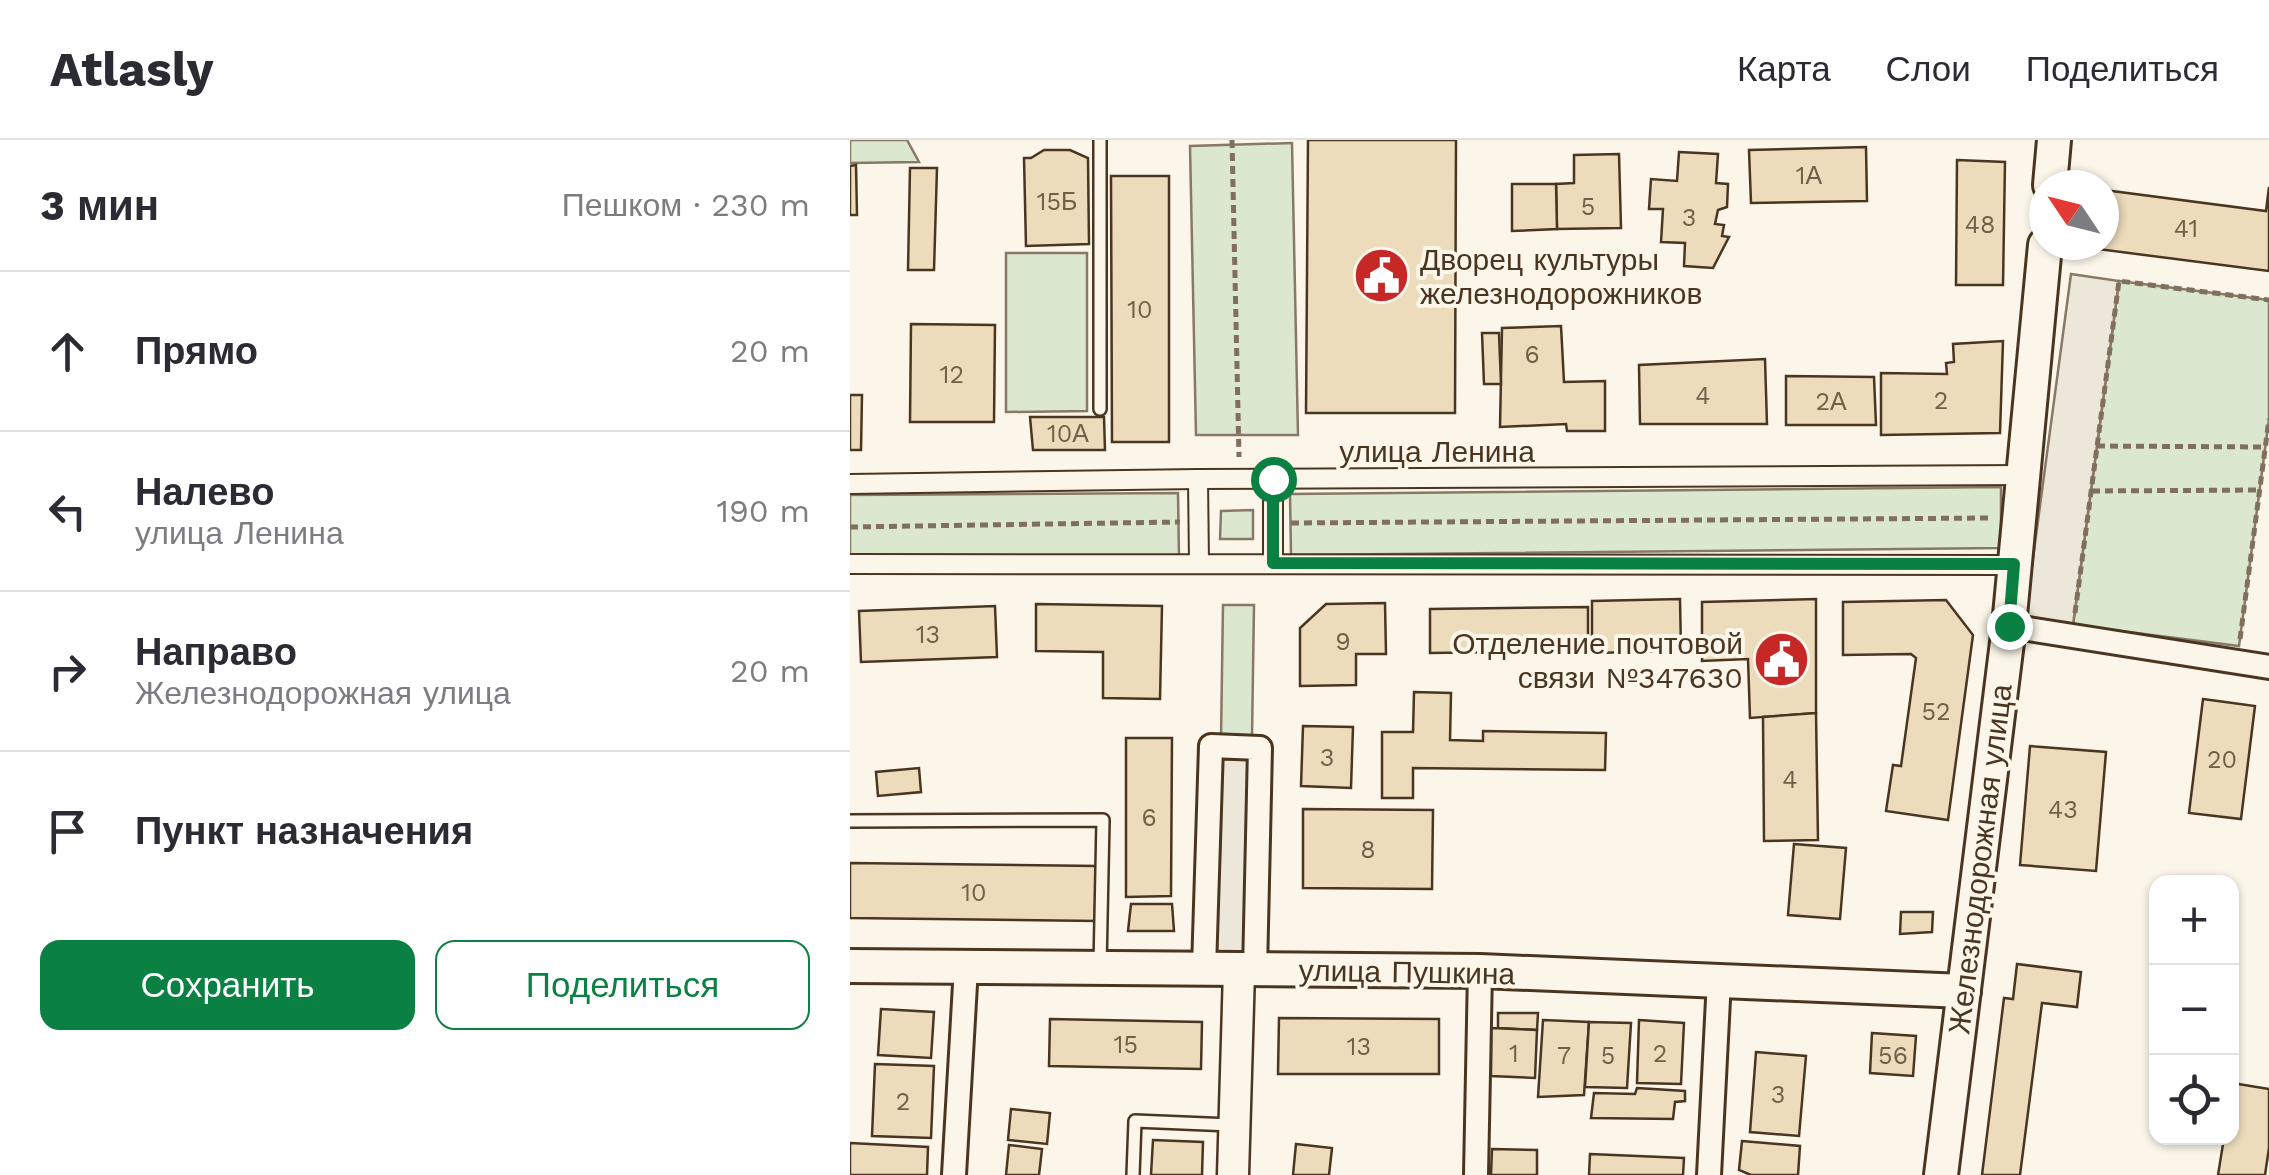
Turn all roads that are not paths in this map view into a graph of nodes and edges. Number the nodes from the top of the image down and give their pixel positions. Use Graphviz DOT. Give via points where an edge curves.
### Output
graph roads {
  1 [pos="1100,140"];
  2 [pos="2054,140"];
  3 [pos="2051,170"];
  4 [pos="2044,260"];
  5 [pos="1100,409"];
  6 [pos="2024,475"];
  7 [pos="1273,479"];
  8 [pos="1198,480"];
  9 [pos="850,484"];
  10 [pos="1199,563"];
  11 [pos="1273,563"];
  12 [pos="850,564"];
  13 [pos="2014,564"];
  14 [pos="2009,626"];
  15 [pos="2269,667"];
  16 [pos="850,820"];
  17 [pos="850,966"];
  18 [pos="966,968"];
  19 [pos="1100,968"];
  20 [pos="1204,970"];
  21 [pos="1247,971"];
  22 [pos="1480,972"];
  23 [pos="1719,980"];
  24 [pos="1964,992"];
  25 [pos="1234,1125"];
  26 [pos="954,1175"];
  27 [pos="1133,1175"];
  28 [pos="1233,1175"];
  29 [pos="1476,1175"];
  30 [pos="1708,1175"];
  31 [pos="1941,1175"];
  1 -- 5 [label="lane"];
  2 -- 3 [label="main road"];
  4 -- 6 [label="main road, Железнодорожная улица"];
  6 -- 7 [label="street, улица Ленина"];
  6 -- 13 [label="main road, Железнодорожная улица"];
  7 -- 8 [label="street, улица Ленина"];
  7 -- 11 [label="street"];
  8 -- 9 [label="street, улица Ленина"];
  8 -- 10 [label="street"];
  10 -- 11 [label="street"];
  10 -- 12 [label="street"];
  11 -- 13 [label="street"];
  13 -- 14 [label="main road, Железнодорожная улица"];
  14 -- 15 [label="street"];
  14 -- 24 [label="main road, Железнодорожная улица"];
  16 -- 19 [label="lane" via="1104,820"];
  17 -- 18 [label="main road, улица Пушкина"];
  18 -- 19 [label="main road, улица Пушкина"];
  18 -- 26 [label="street"];
  19 -- 20 [label="main road, улица Пушкина"];
  20 -- 21 [label="main road, улица Пушкина"];
  20 -- 21 [label="street" via="1211,746 1260,748"];
  21 -- 22 [label="main road, улица Пушкина"];
  21 -- 25 [label="street"];
  22 -- 23 [label="main road, улица Пушкина"];
  22 -- 29 [label="street"];
  23 -- 24 [label="main road, улица Пушкина"];
  23 -- 30 [label="street"];
  24 -- 31 [label="main road, Железнодорожная улица"];
  25 -- 27 [label="lane" via="1135,1121"];
  25 -- 28 [label="street"];
}
